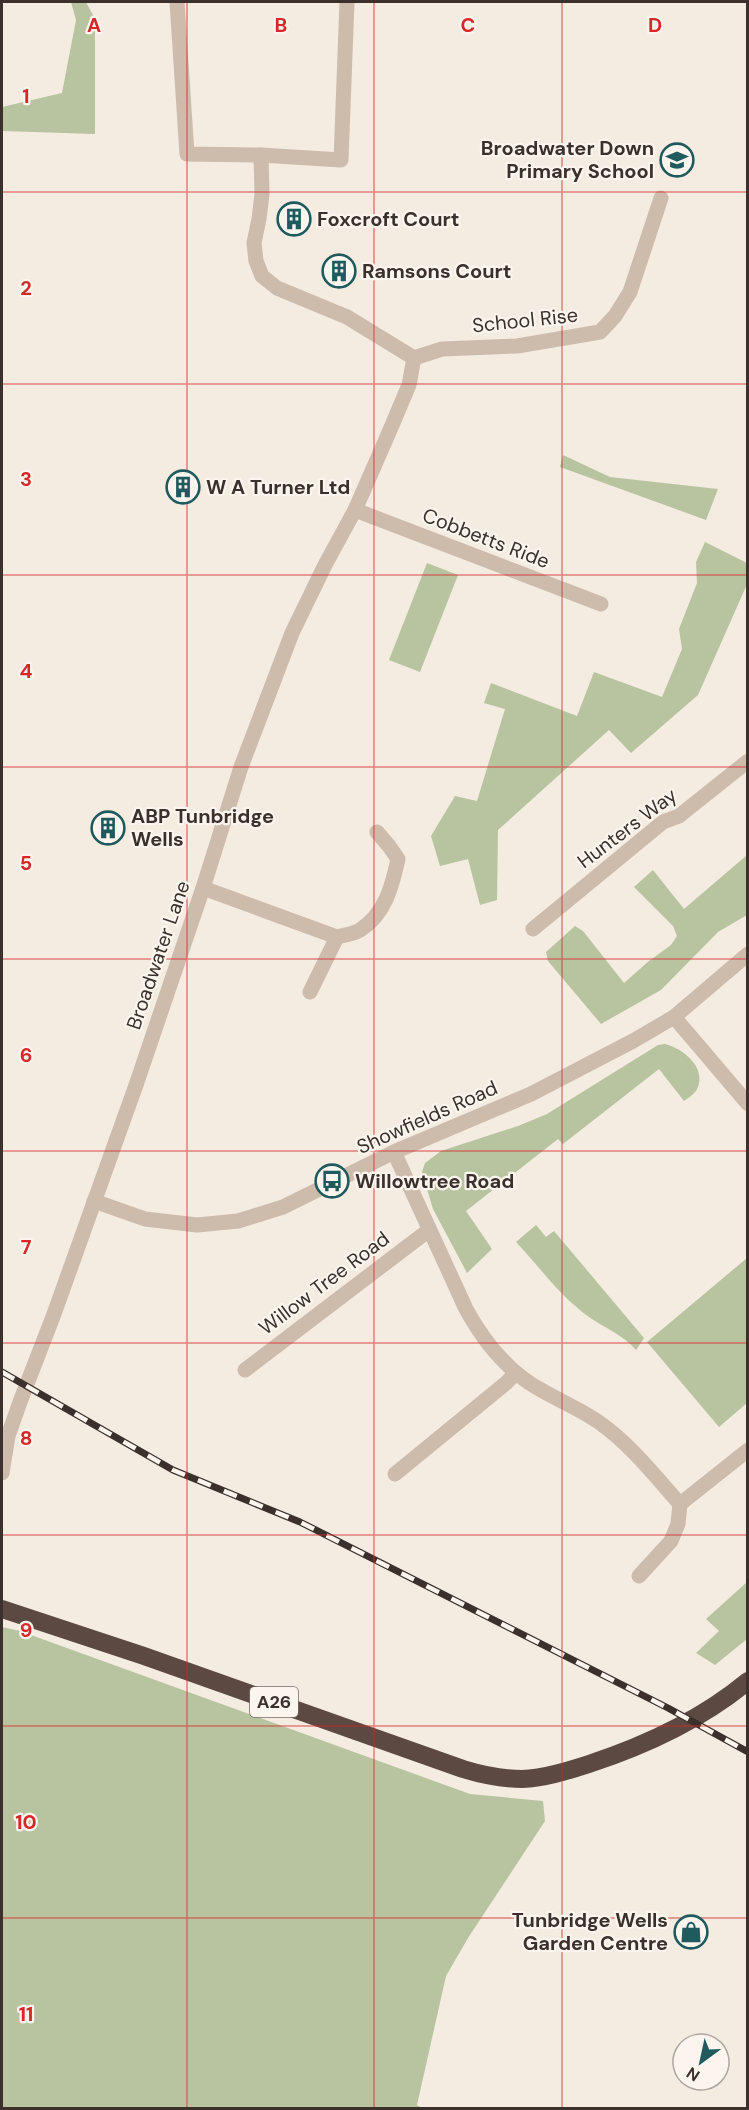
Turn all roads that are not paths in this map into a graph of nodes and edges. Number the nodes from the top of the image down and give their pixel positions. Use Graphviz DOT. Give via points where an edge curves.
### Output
graph roads {
  1 [pos="177,2"];
  2 [pos="347,2"];
  3 [pos="261,155"];
  4 [pos="661,198"];
  5 [pos="414,358"];
  6 [pos="355,510"];
  7 [pos="601,604"];
  8 [pos="747,761"];
  9 [pos="377,832"];
  10 [pos="203,888"];
  11 [pos="533,929"];
  12 [pos="337,937"];
  13 [pos="747,954"];
  14 [pos="310,992"];
  15 [pos="674,1017"];
  16 [pos="747,1104"];
  17 [pos="394,1152"];
  18 [pos="94,1201"];
  19 [pos="429,1230"];
  20 [pos="245,1370"];
  21 [pos="516,1373"];
  22 [pos="747,1450"];
  23 [pos="2,1473"];
  24 [pos="395,1474"];
  25 [pos="680,1504"];
  26 [pos="639,1576"];
  27 [pos="2,1609"];
  28 [pos="747,1681"];
  1 -- 3 [label="street" via="188,154"];
  2 -- 3 [label="street" via="341,160"];
  3 -- 5 [label="street" via="262,194 254,243 262,276 277,288 347,318"];
  4 -- 5 [label="street, School Rise" via="630,292 600,332 517,346 442,349"];
  5 -- 6 [label="street, Broadwater Lane" via="409,385"];
  6 -- 7 [label="street, Cobbetts Ride"];
  6 -- 10 [label="street, Broadwater Lane" via="292,633 241,767"];
  8 -- 11 [label="street, Hunters Way" via="679,816 663,822"];
  9 -- 12 [label="street" via="398,860 392,886 377,916 358,931"];
  10 -- 12 [label="street"];
  10 -- 18 [label="street, Broadwater Lane"];
  12 -- 14 [label="street"];
  13 -- 15 [label="street, Showfields Road"];
  15 -- 16 [label="street"];
  15 -- 17 [label="street, Showfields Road" via="531,1094"];
  17 -- 18 [label="street, Showfields Road" via="283,1208 238,1221 197,1225 145,1220"];
  17 -- 19 [label="street"];
  18 -- 23 [label="street, Broadwater Lane" via="8,1436"];
  19 -- 20 [label="street, Willow Tree Road"];
  19 -- 21 [label="street" via="478,1332"];
  21 -- 24 [label="street"];
  21 -- 25 [label="street" via="599,1422 624,1442"];
  22 -- 25 [label="street"];
  25 -- 26 [label="street" via="671,1541"];
  27 -- 28 [label="highway, A26" via="494,1778 549,1776 627,1752 708,1711"];
}
